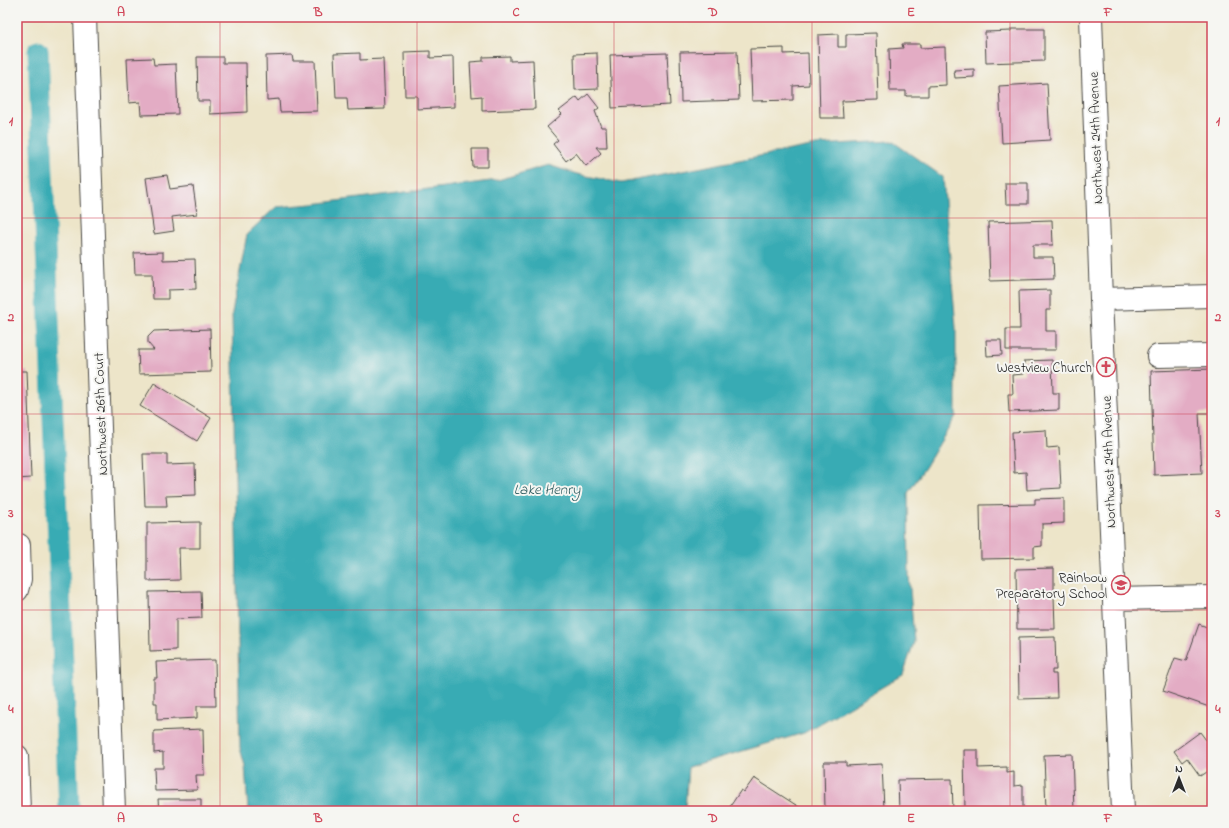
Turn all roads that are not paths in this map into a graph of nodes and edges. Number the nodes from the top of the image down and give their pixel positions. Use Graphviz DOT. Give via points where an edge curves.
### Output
graph roads {
  1 [pos="85,17"];
  2 [pos="1091,17"];
  3 [pos="1212,296"];
  4 [pos="1101,299"];
  5 [pos="1212,355"];
  6 [pos="1158,356"];
  7 [pos="17,545"];
  8 [pos="17,590"];
  9 [pos="1212,597"];
  10 [pos="1114,599"];
  11 [pos="17,756"];
  12 [pos="19,811"];
  13 [pos="114,811"];
  14 [pos="1123,811"];
  1 -- 13 [label="street, Northwest 26th Court"];
  2 -- 4 [label="street, Northwest 24th Avenue"];
  3 -- 4 [label="street"];
  4 -- 10 [label="street, Northwest 24th Avenue"];
  5 -- 6 [label="street"];
  7 -- 8 [label="street" via="20,579"];
  9 -- 10 [label="street"];
  10 -- 14 [label="street, Northwest 24th Avenue"];
  11 -- 12 [label="street"];
}
